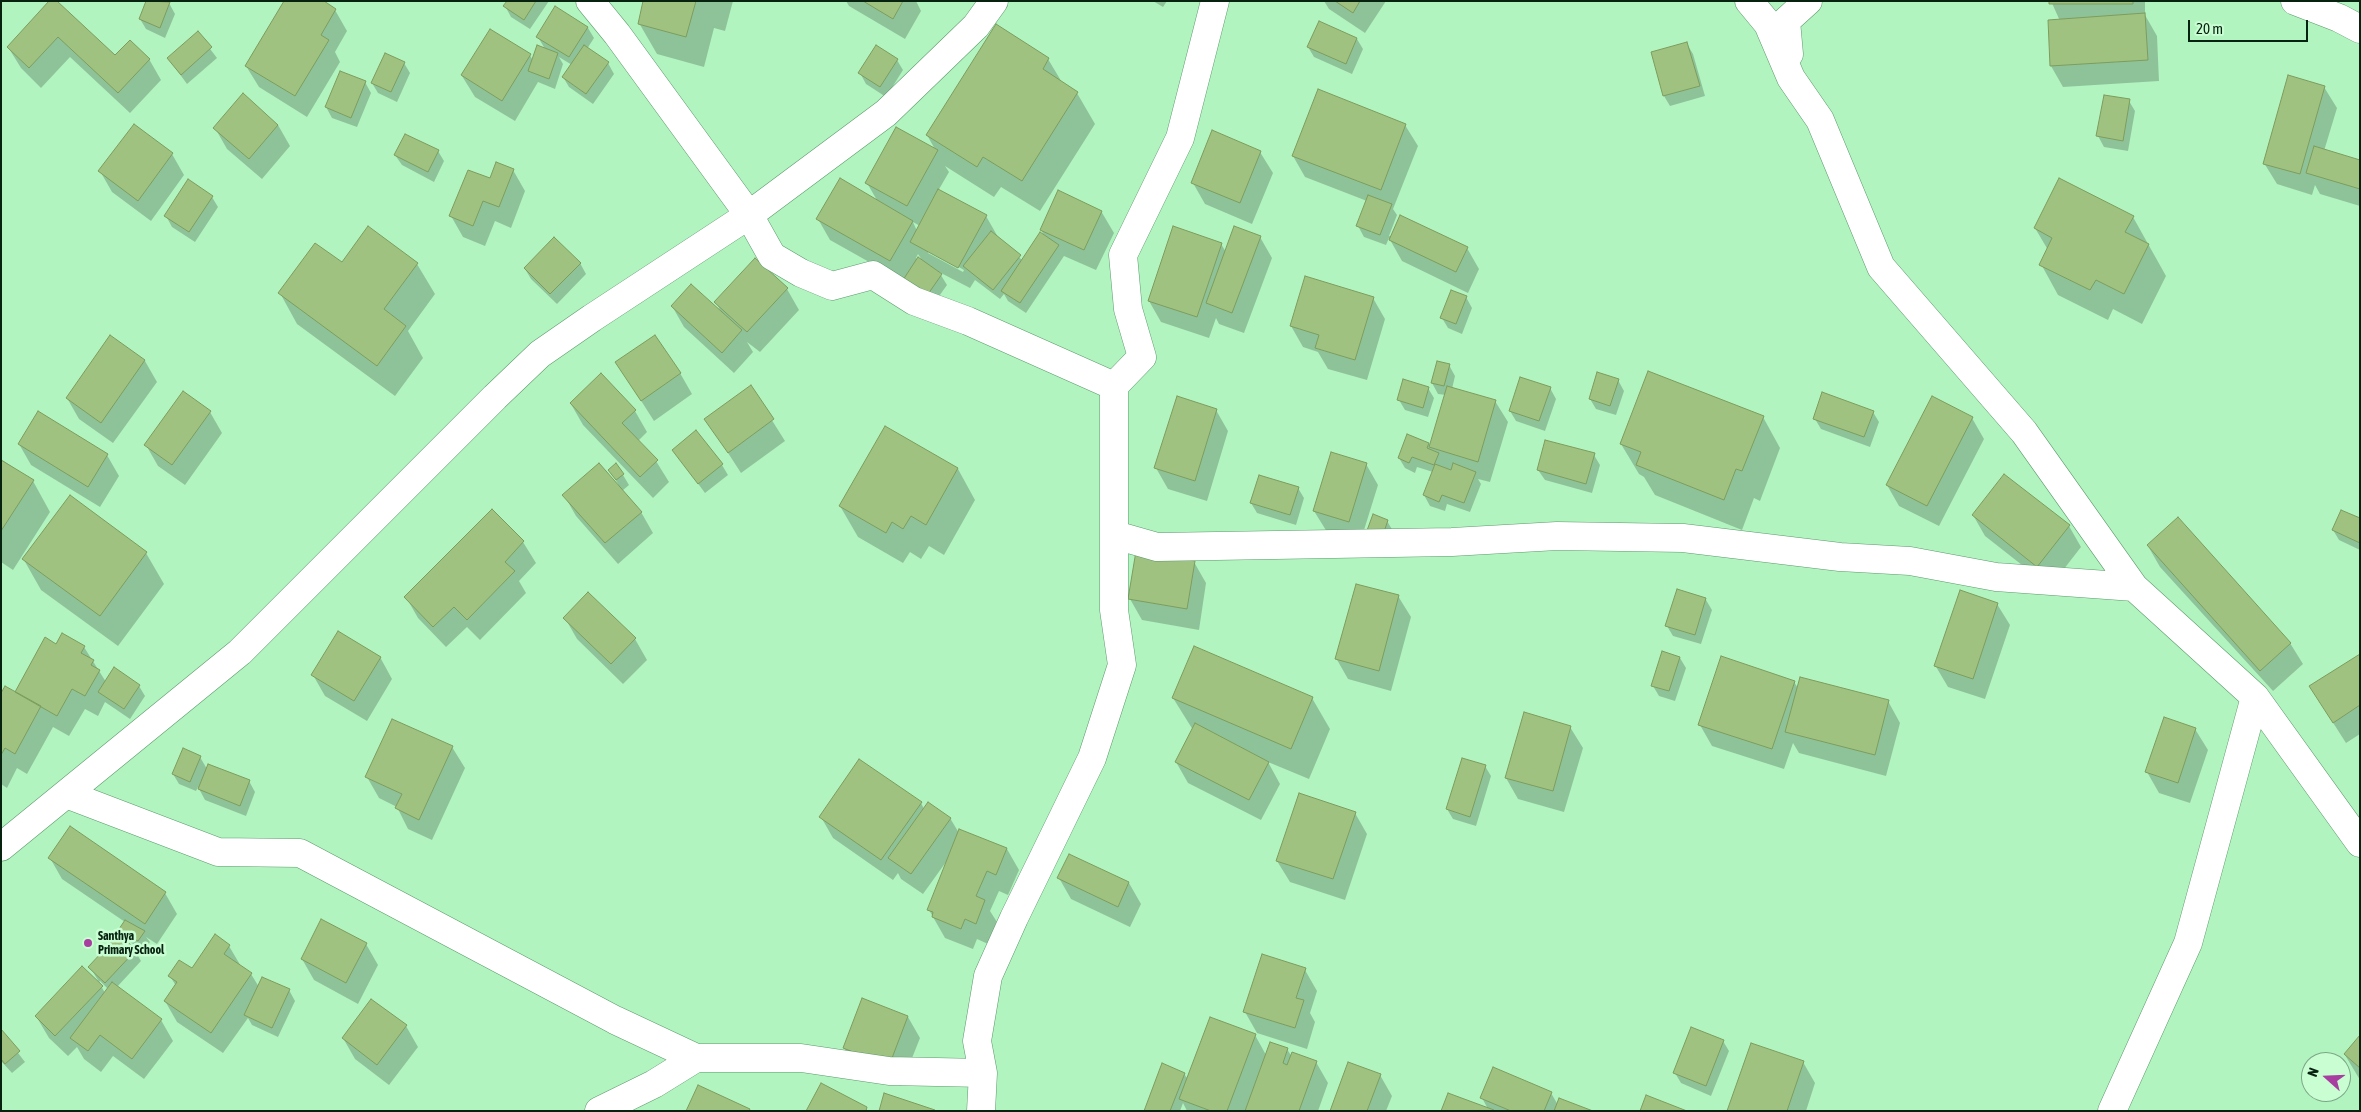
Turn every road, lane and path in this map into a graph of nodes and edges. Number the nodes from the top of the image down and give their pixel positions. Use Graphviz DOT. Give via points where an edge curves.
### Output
graph roads {
  1 [pos="590,1"];
  2 [pos="994,1"];
  3 [pos="1216,1"];
  4 [pos="1749,1"];
  5 [pos="1808,1"];
  6 [pos="2295,1"];
  7 [pos="2360,29"];
  8 [pos="1791,78"];
  9 [pos="749,215"];
  10 [pos="1114,386"];
  11 [pos="1115,535"];
  12 [pos="2134,587"];
  13 [pos="2255,697"];
  14 [pos="66,794"];
  15 [pos="2360,843"];
  16 [pos="1,847"];
  17 [pos="696,1058"];
  18 [pos="983,1073"];
  19 [pos="600,1111"];
  20 [pos="981,1111"];
  21 [pos="2112,1111"];
  1 -- 9 [label="street"];
  2 -- 9 [label="street" via="976,26 886,114"];
  3 -- 10 [label="street" via="1180,138 1123,255 1128,310 1142,357"];
  4 -- 8 [label="street" via="1768,24"];
  5 -- 8 [label="street" via="1786,21"];
  6 -- 7 [label="street"];
  8 -- 12 [label="street" via="1820,120 1881,267 2024,432"];
  9 -- 10 [label="street" via="772,256 802,273 832,286 873,275 914,301 968,321"];
  9 -- 14 [label="street" via="540,354 240,652"];
  10 -- 11 [label="street"];
  11 -- 12 [label="street" via="1157,548 1452,542 1557,536 1683,538 1840,557 1910,561 1996,577"];
  11 -- 18 [label="street" via="1114,610 1122,665 1092,758 988,976 977,1041"];
  12 -- 13 [label="street"];
  13 -- 15 [label="street"];
  13 -- 21 [label="street" via="2188,943"];
  14 -- 16 [label="street"];
  14 -- 17 [label="street" via="218,852 300,853 615,1020"];
  17 -- 18 [label="street" via="802,1058 889,1071"];
  17 -- 19 [label="street"];
  18 -- 20 [label="street"];
}
